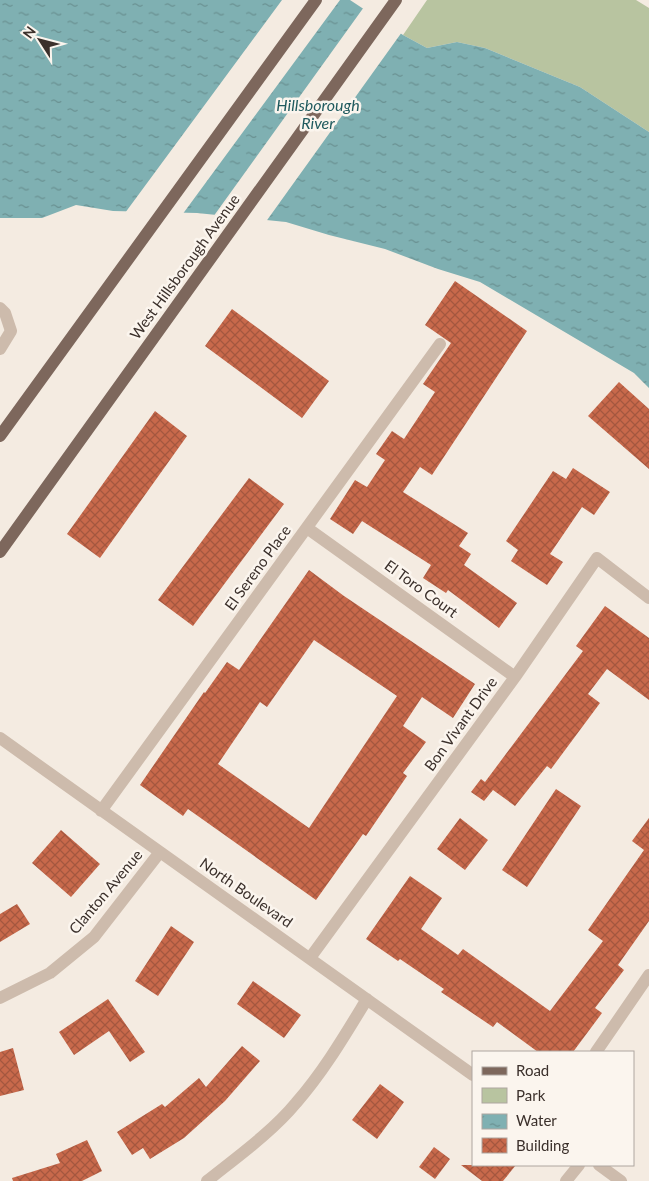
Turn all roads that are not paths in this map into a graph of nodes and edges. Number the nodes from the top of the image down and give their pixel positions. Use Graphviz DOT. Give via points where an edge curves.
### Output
graph roads {
  1 [pos="316,0"];
  2 [pos="396,0"];
  3 [pos="0,308"];
  4 [pos="440,344"];
  5 [pos="0,349"];
  6 [pos="0,436"];
  7 [pos="307,528"];
  8 [pos="0,552"];
  9 [pos="649,598"];
  10 [pos="515,677"];
  11 [pos="0,738"];
  12 [pos="101,811"];
  13 [pos="160,852"];
  14 [pos="310,958"];
  15 [pos="649,975"];
  16 [pos="0,998"];
  17 [pos="367,999"];
  18 [pos="597,1051"];
  19 [pos="472,1074"];
  20 [pos="578,1166"];
  21 [pos="600,1166"];
  22 [pos="207,1181"];
  23 [pos="566,1181"];
  24 [pos="621,1181"];
  1 -- 6 [label="main road"];
  2 -- 8 [label="main road, West Hillsborough Avenue"];
  3 -- 5 [label="street" via="11,331"];
  4 -- 7 [label="street, El Sereno Place"];
  7 -- 10 [label="street, El Toro Court"];
  7 -- 12 [label="street, El Sereno Place"];
  9 -- 10 [label="street, Bon Vivant Drive" via="597,558"];
  10 -- 14 [label="street, Bon Vivant Drive"];
  11 -- 12 [label="street, North Boulevard"];
  12 -- 13 [label="street, North Boulevard"];
  13 -- 14 [label="street, North Boulevard"];
  13 -- 16 [label="street, Clanton Avenue" via="94,936 50,973"];
  14 -- 17 [label="street, North Boulevard"];
  15 -- 18 [label="street"];
  17 -- 19 [label="street, North Boulevard"];
  17 -- 22 [label="street" via="335,1053 296,1104"];
  20 -- 23 [label="street"];
  21 -- 24 [label="street"];
}
